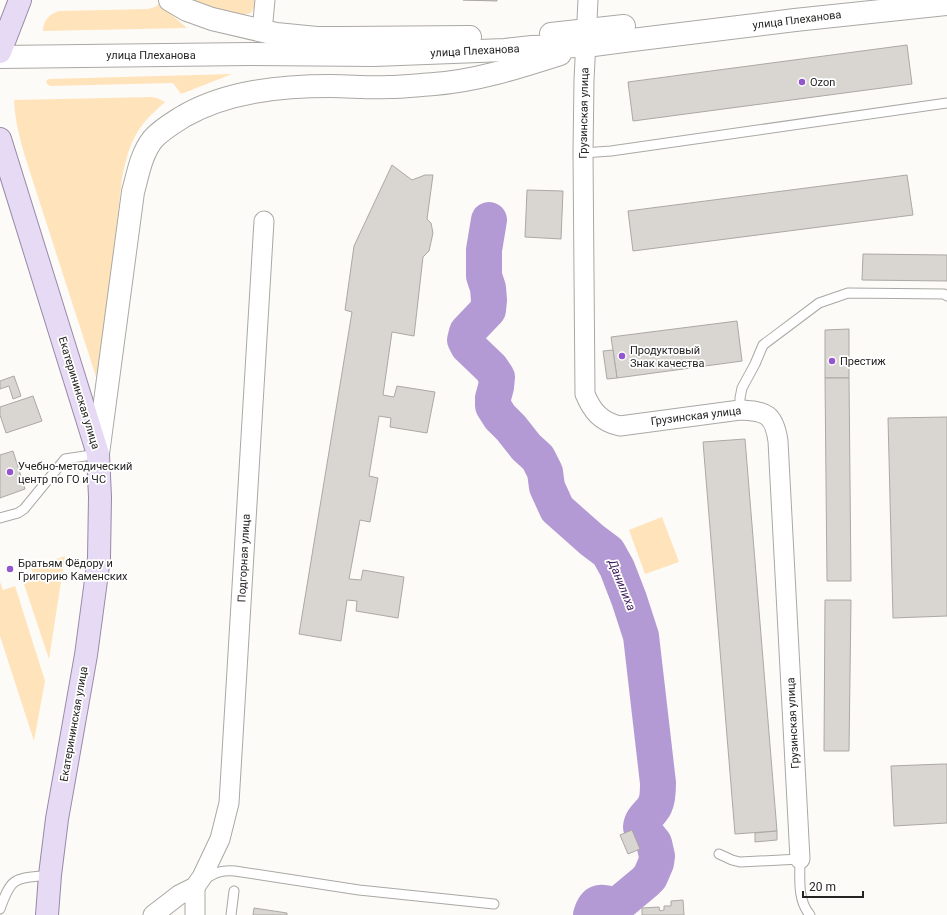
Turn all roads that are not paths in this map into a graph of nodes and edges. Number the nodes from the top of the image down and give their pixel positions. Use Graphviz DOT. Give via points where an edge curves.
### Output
graph roads {
  1 [pos="20,0"];
  2 [pos="170,0"];
  3 [pos="265,0"];
  4 [pos="588,0"];
  5 [pos="947,4"];
  6 [pos="262,31"];
  7 [pos="586,38"];
  8 [pos="0,52"];
  9 [pos="0,57"];
  10 [pos="947,103"];
  11 [pos="0,139"];
  12 [pos="583,153"];
  13 [pos="264,221"];
  14 [pos="947,296"];
  15 [pos="740,410"];
  16 [pos="98,454"];
  17 [pos="0,518"];
  18 [pos="718,854"];
  19 [pos="800,859"];
  20 [pos="50,875"];
  21 [pos="195,887"];
  22 [pos="234,891"];
  23 [pos="494,904"];
  24 [pos="0,910"];
  25 [pos="47,915"];
  26 [pos="153,915"];
  27 [pos="195,915"];
  28 [pos="230,915"];
  29 [pos="810,915"];
  1 -- 8 [label="main road"];
  2 -- 6 [label="main road" via="206,17"];
  3 -- 6 [label="street"];
  4 -- 7 [label="street, Грузинская улица"];
  5 -- 7 [label="main road" via="870,11 740,14"];
  6 -- 7 [label="main road" via="296,36 343,38"];
  7 -- 9 [label="main road, улица Плеханова" via="546,47 381,55"];
  7 -- 12 [label="street, Грузинская улица"];
  7 -- 16 [label="main road" via="497,73 435,84 301,87 256,92 210,104 166,127 152,140 144,154 133,192"];
  10 -- 12 [label="lane"];
  11 -- 16 [label="main road, Екатерининская улица"];
  12 -- 15 [label="street, Грузинская улица" via="584,382 585,394 590,405 603,420 620,426"];
  13 -- 21 [label="street, Подгорная улица" via="229,803 220,839"];
  14 -- 15 [label="lane" via="848,293 819,303 763,345 742,388"];
  15 -- 19 [label="street, Грузинская улица" via="755,410 771,418 778,441"];
  16 -- 17 [label="lane" via="65,459 24,509"];
  16 -- 20 [label="main road, Екатерининская улица" via="99,566"];
  18 -- 19 [label="lane" via="740,862"];
  19 -- 29 [label="lane" via="801,893"];
  20 -- 24 [label="lane" via="15,881 6,891"];
  20 -- 25 [label="main road, Екатерининская улица"];
  21 -- 23 [label="lane" via="212,874 229,870 359,890"];
  21 -- 26 [label="street" via="179,895"];
  21 -- 27 [label="street"];
  22 -- 28 [label="lane"];
}
